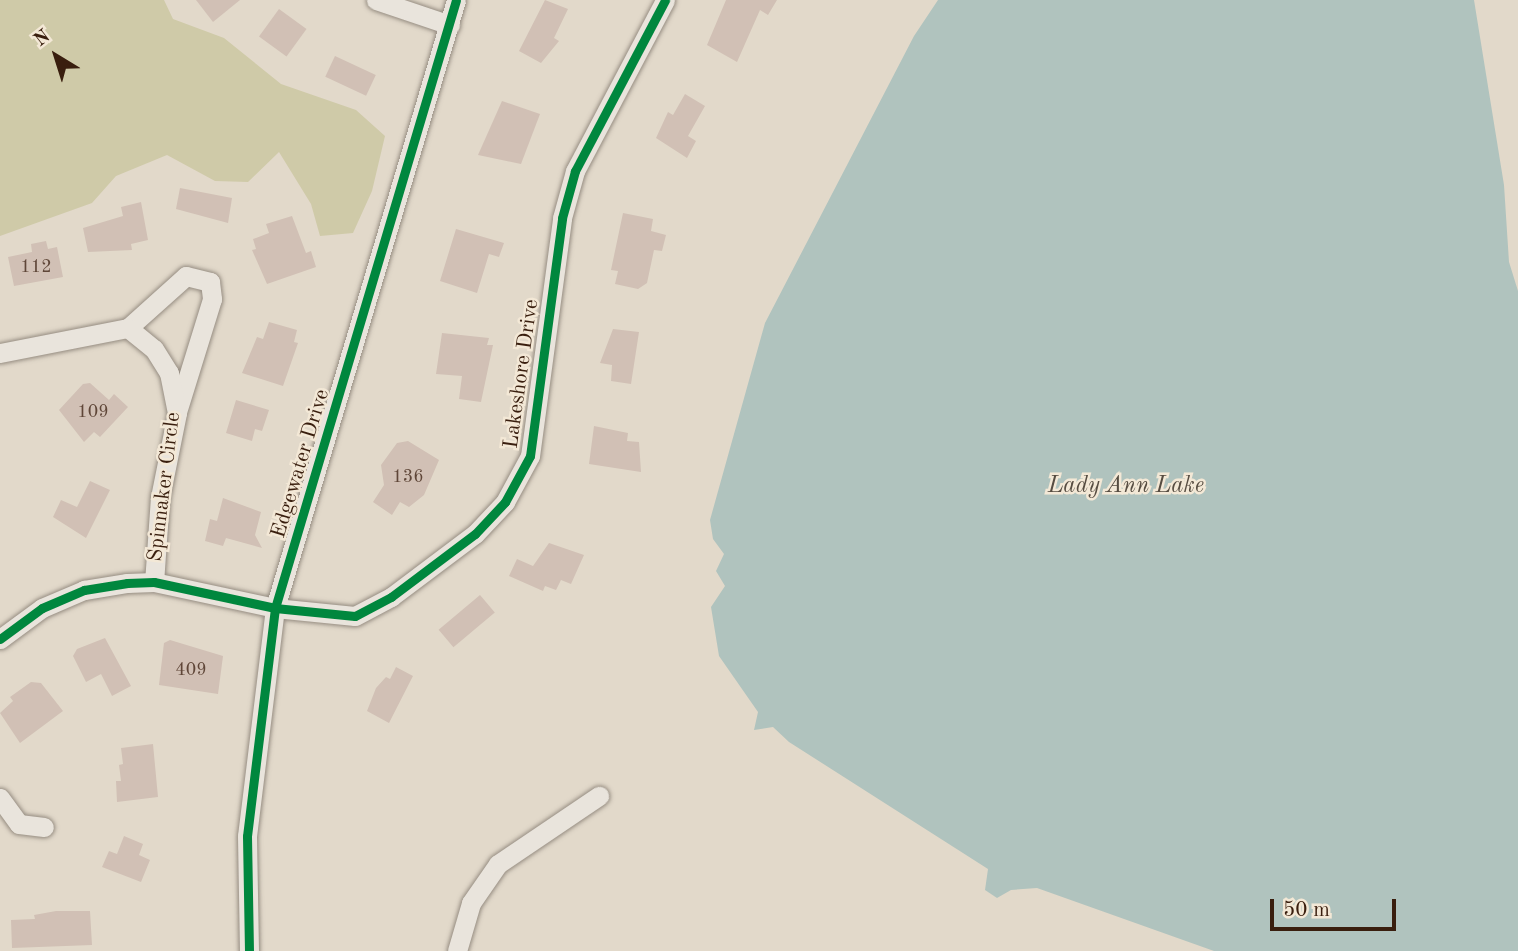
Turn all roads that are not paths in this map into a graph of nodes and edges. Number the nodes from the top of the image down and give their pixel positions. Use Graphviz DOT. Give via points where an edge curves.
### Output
graph roads {
  1 [pos="376,0"];
  2 [pos="456,0"];
  3 [pos="665,0"];
  4 [pos="450,25"];
  5 [pos="128,328"];
  6 [pos="0,353"];
  7 [pos="177,413"];
  8 [pos="154,582"];
  9 [pos="275,608"];
  10 [pos="0,639"];
  11 [pos="599,796"];
  12 [pos="0,798"];
  13 [pos="44,827"];
  14 [pos="249,951"];
  15 [pos="457,951"];
  1 -- 4 [label="street"];
  2 -- 4 [label="street, Edgewater Drive"];
  3 -- 9 [label="street, Lakeshore Drive" via="575,171 562,218 530,456 505,502 475,534 391,597 355,616"];
  4 -- 9 [label="street, Edgewater Drive"];
  5 -- 6 [label="street"];
  5 -- 7 [label="street, Spinnaker Circle" via="154,349 169,373"];
  5 -- 7 [label="street" via="186,276 210,282 212,299"];
  7 -- 8 [label="street, Spinnaker Circle" via="161,486"];
  8 -- 9 [label="street, Lakeshore Drive"];
  8 -- 10 [label="street, Lakeshore Drive" via="84,590 42,608"];
  9 -- 14 [label="street, Edgewater Drive" via="247,835"];
  11 -- 15 [label="street" via="498,864 471,903"];
  12 -- 13 [label="street" via="19,824"];
}
